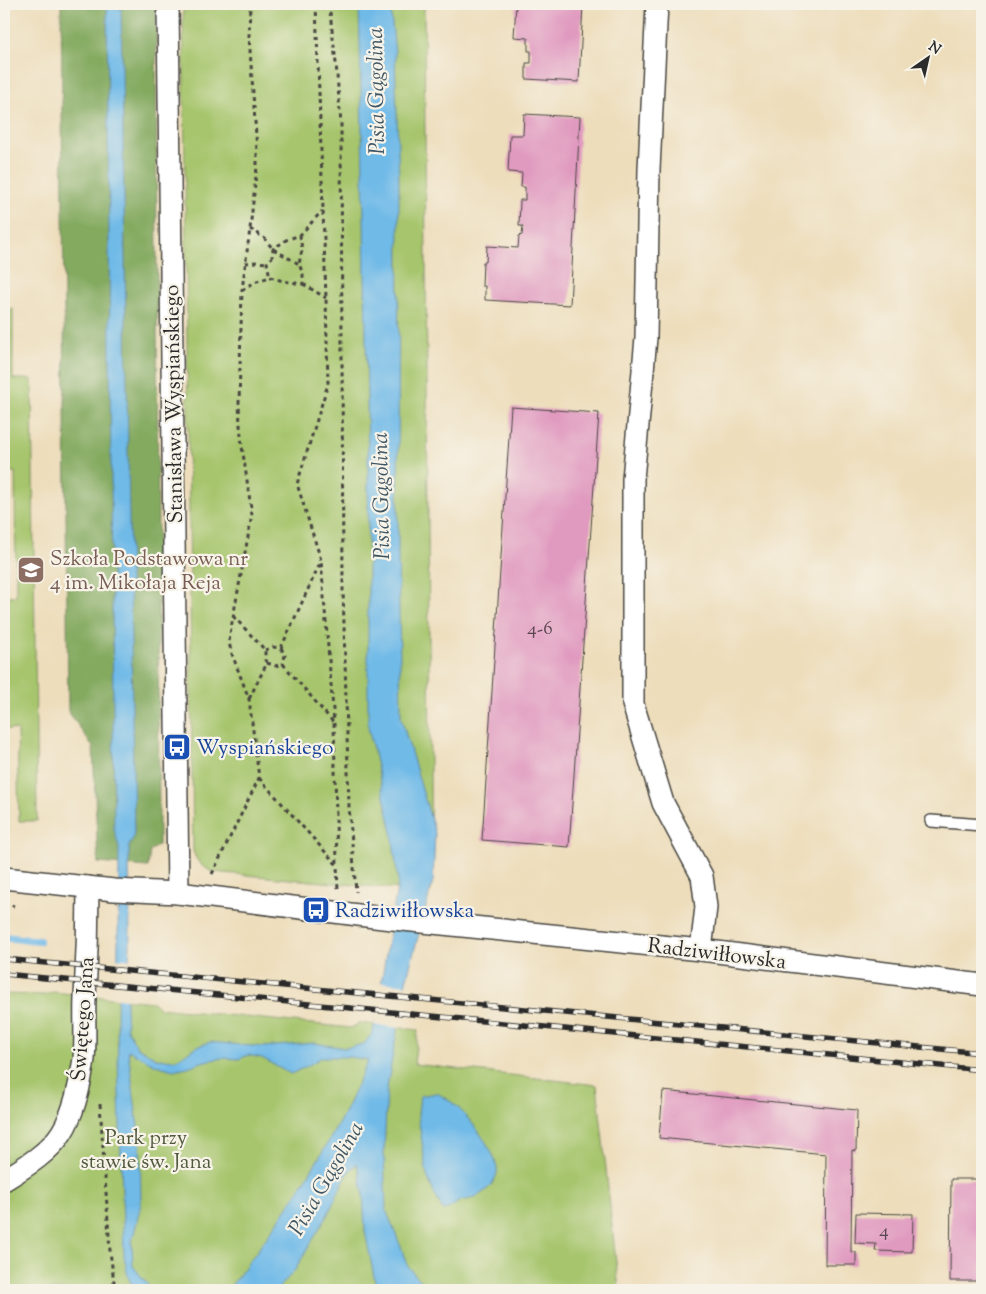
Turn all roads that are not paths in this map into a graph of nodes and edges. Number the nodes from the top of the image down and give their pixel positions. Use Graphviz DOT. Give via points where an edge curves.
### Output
graph roads {
  1 [pos="168,4"];
  2 [pos="658,4"];
  3 [pos="931,821"];
  4 [pos="982,825"];
  5 [pos="4,878"];
  6 [pos="88,887"];
  7 [pos="168,893"];
  8 [pos="701,950"];
  9 [pos="982,985"];
  10 [pos="4,1180"];
  1 -- 7 [label="street, Stanisława Wyspiańskiego"];
  2 -- 8 [label="street" via="649,169 646,338 634,479 632,704 663,804 702,876 706,907"];
  3 -- 4 [label="lane"];
  5 -- 6 [label="street, Radziwiłłowska"];
  6 -- 7 [label="street, Radziwiłłowska"];
  6 -- 10 [label="street, Świętego Jana" via="84,1058 71,1115 53,1144"];
  7 -- 8 [label="street, Radziwiłłowska"];
  8 -- 9 [label="street, Radziwiłłowska"];
}
